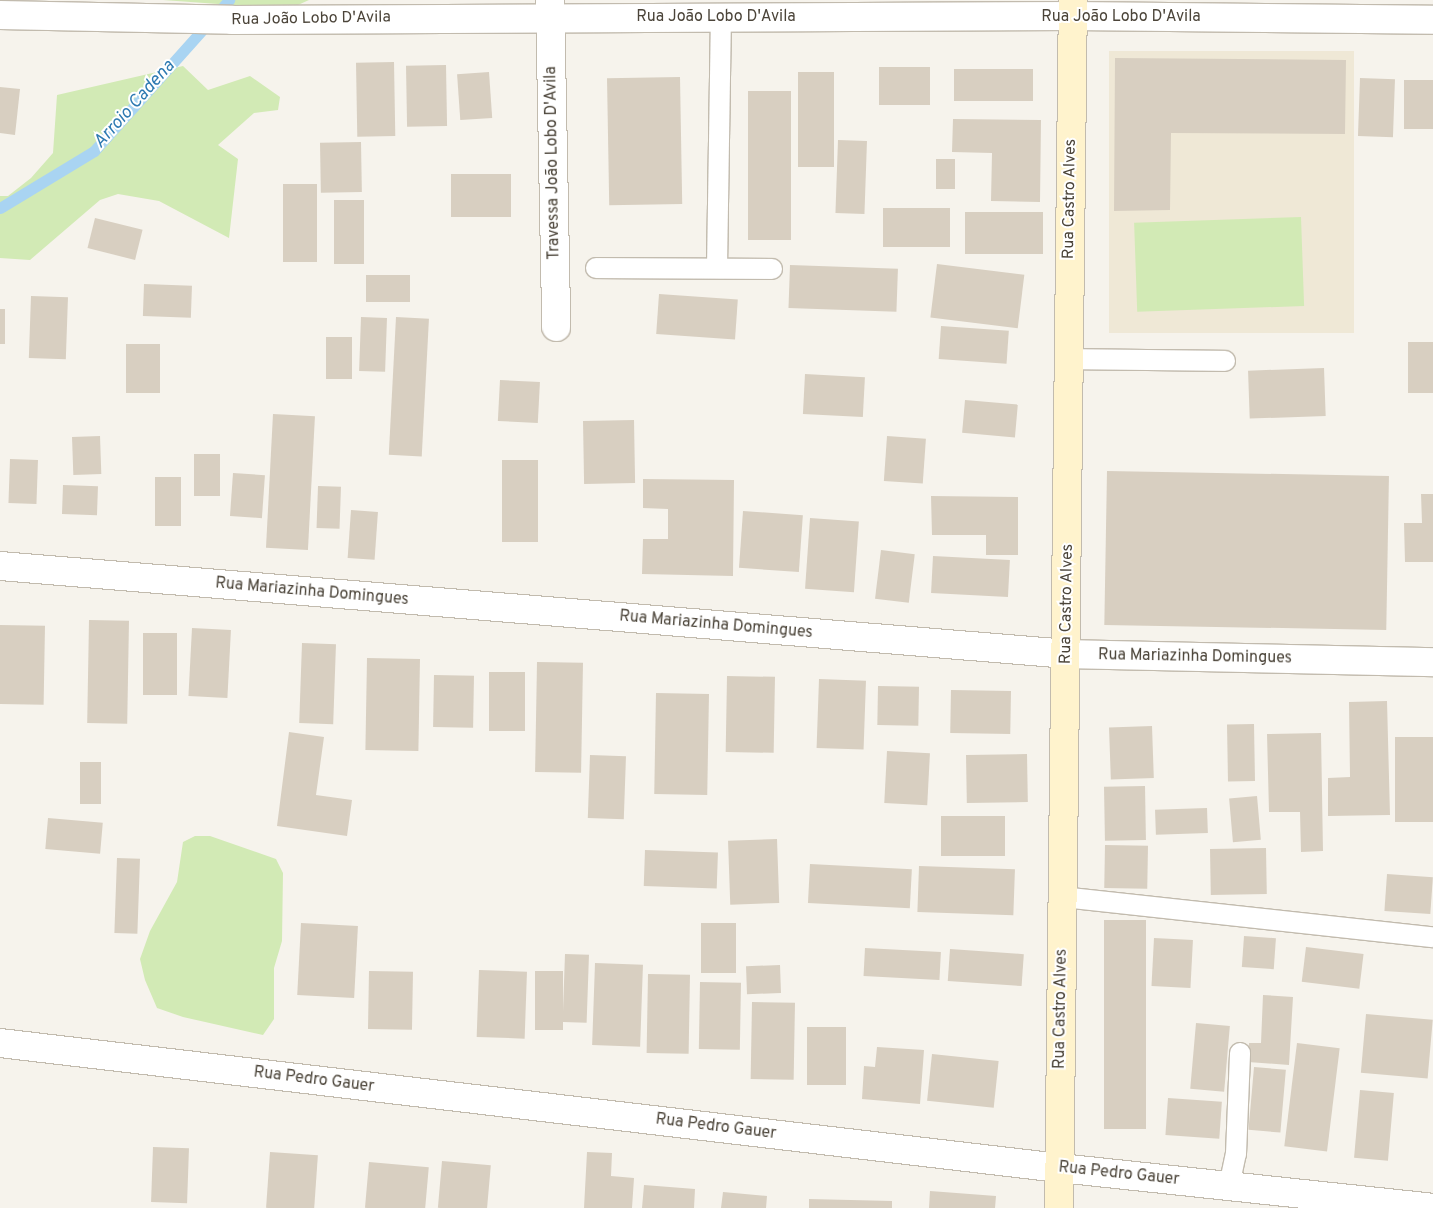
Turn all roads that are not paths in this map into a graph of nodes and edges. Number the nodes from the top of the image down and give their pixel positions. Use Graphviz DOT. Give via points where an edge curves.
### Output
graph roads {
  1 [pos="550,8"];
  2 [pos="1073,8"];
  3 [pos="104,9"];
  4 [pos="0,15"];
  5 [pos="721,17"];
  6 [pos="1433,20"];
  7 [pos="596,268"];
  8 [pos="717,268"];
  9 [pos="772,269"];
  10 [pos="556,327"];
  11 [pos="1069,359"];
  12 [pos="1225,361"];
  13 [pos="0,566"];
  14 [pos="1067,654"];
  15 [pos="1433,662"];
  16 [pos="1062,897"];
  17 [pos="1433,937"];
  18 [pos="0,1043"];
  19 [pos="1240,1053"];
  20 [pos="1060,1168"];
  21 [pos="1229,1186"];
  22 [pos="1059,1208"];
  23 [pos="1433,1208"];
  1 -- 3 [label="street, Rua João Lobo D'Avila" via="232,20 169,19"];
  1 -- 5 [label="street, Rua João Lobo D'Avila"];
  1 -- 10 [label="street, Travessa João Lobo D'Avila"];
  2 -- 5 [label="street, Rua João Lobo D'Avila"];
  2 -- 6 [label="street, Rua João Lobo D'Avila"];
  2 -- 11 [label="street, Rua Castro Alves"];
  3 -- 4 [label="street, Rua João Lobo D'Avila"];
  5 -- 8 [label="lane"];
  7 -- 8 [label="lane"];
  8 -- 9 [label="lane"];
  11 -- 12 [label="lane"];
  11 -- 14 [label="street, Rua Castro Alves"];
  13 -- 14 [label="street, Rua Mariazinha Domingues"];
  14 -- 15 [label="street, Rua Mariazinha Domingues"];
  14 -- 16 [label="street, Rua Castro Alves"];
  16 -- 17 [label="lane"];
  16 -- 20 [label="street, Rua Castro Alves"];
  18 -- 20 [label="street, Rua Pedro Gauer"];
  19 -- 21 [label="lane" via="1236,1154"];
  20 -- 21 [label="street, Rua Pedro Gauer"];
  20 -- 22 [label="street, Rua Castro Alves"];
  21 -- 23 [label="street, Rua Pedro Gauer"];
}
